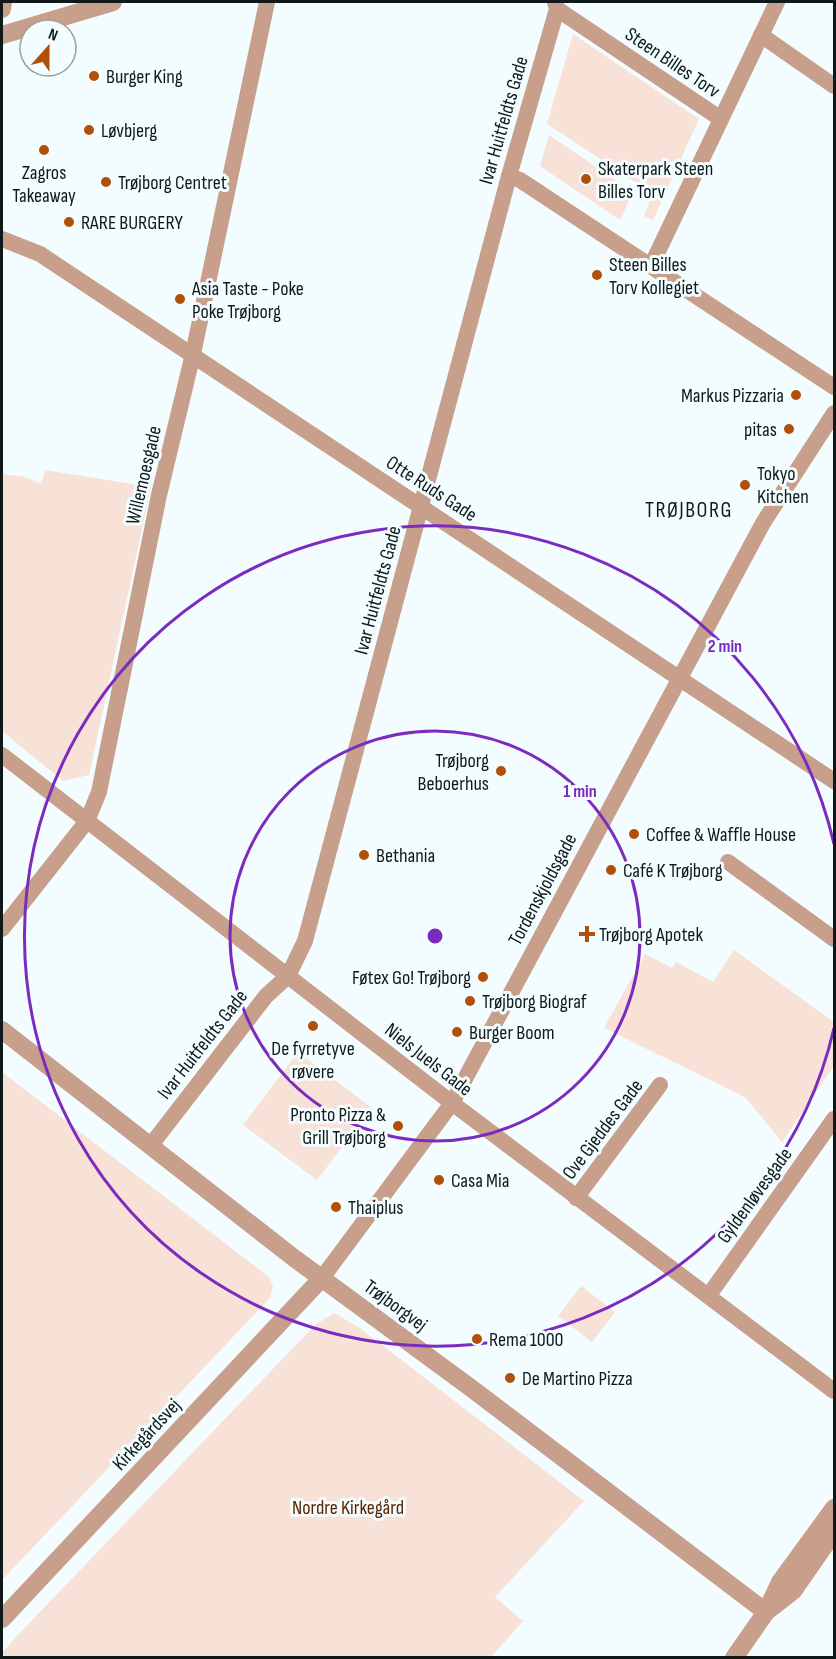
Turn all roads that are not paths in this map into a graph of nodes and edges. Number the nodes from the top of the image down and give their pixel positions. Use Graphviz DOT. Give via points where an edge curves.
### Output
graph roads {
  1 [pos="3,2"];
  2 [pos="113,2"];
  3 [pos="267,2"];
  4 [pos="777,2"];
  5 [pos="556,5"];
  6 [pos="2,9"];
  7 [pos="2,35"];
  8 [pos="761,35"];
  9 [pos="834,86"];
  10 [pos="721,119"];
  11 [pos="509,176"];
  12 [pos="2,239"];
  13 [pos="651,266"];
  14 [pos="193,354"];
  15 [pos="834,387"];
  16 [pos="834,413"];
  17 [pos="421,506"];
  18 [pos="680,676"];
  19 [pos="2,755"];
  20 [pos="834,781"];
  21 [pos="87,821"];
  22 [pos="728,862"];
  23 [pos="2,929"];
  24 [pos="834,939"];
  25 [pos="288,976"];
  26 [pos="2,1030"];
  27 [pos="660,1085"];
  28 [pos="452,1103"];
  29 [pos="834,1119"];
  30 [pos="151,1145"];
  31 [pos="576,1198"];
  32 [pos="322,1278"];
  33 [pos="709,1295"];
  34 [pos="834,1391"];
  35 [pos="834,1508"];
  36 [pos="834,1532"];
  37 [pos="766,1612"];
  38 [pos="2,1619"];
  39 [pos="734,1658"];
  1 -- 6 [label="street"];
  2 -- 7 [label="street"];
  3 -- 14 [label="street, Willemoesgade"];
  4 -- 8 [label="street"];
  5 -- 10 [label="street, Steen Billes Torv"];
  5 -- 11 [label="street, Ivar Huitfeldts Gade"];
  8 -- 9 [label="street"];
  8 -- 10 [label="street"];
  10 -- 13 [label="street, Steen Billes Torv"];
  11 -- 13 [label="street"];
  11 -- 17 [label="street, Ivar Huitfeldts Gade"];
  12 -- 14 [label="street, Otte Ruds Gade" via="40,254"];
  13 -- 15 [label="street"];
  14 -- 17 [label="street, Otte Ruds Gade"];
  14 -- 21 [label="street, Willemoesgade" via="161,484 99,792"];
  16 -- 18 [label="street, Tordenskjoldsgade" via="763,523"];
  17 -- 18 [label="street, Otte Ruds Gade"];
  17 -- 25 [label="street, Ivar Huitfeldts Gade" via="305,941"];
  18 -- 20 [label="street, Otte Ruds Gade"];
  18 -- 28 [label="street, Tordenskjoldsgade"];
  19 -- 21 [label="street, Niels Juels Gade"];
  21 -- 23 [label="street, Willemoesgade"];
  21 -- 25 [label="street, Niels Juels Gade"];
  22 -- 24 [label="street"];
  25 -- 28 [label="street, Niels Juels Gade"];
  25 -- 30 [label="street, Ivar Huitfeldts Gade" via="266,996"];
  26 -- 30 [label="street, Trøjborgvej"];
  27 -- 31 [label="street, Ove Gjeddes Gade"];
  28 -- 31 [label="street, Niels Juels Gade"];
  28 -- 32 [label="street, Tordenskjoldsgade"];
  29 -- 33 [label="street, Gyldenløvesgade"];
  30 -- 32 [label="street, Trøjborgvej"];
  31 -- 33 [label="street, Niels Juels Gade"];
  32 -- 37 [label="street, Trøjborgvej"];
  32 -- 38 [label="street, Kirkegårdsvej"];
  33 -- 34 [label="street, Niels Juels Gade"];
  35 -- 37 [label="street" via="780,1582"];
  36 -- 37 [label="street" via="793,1591"];
  37 -- 39 [label="street"];
}
